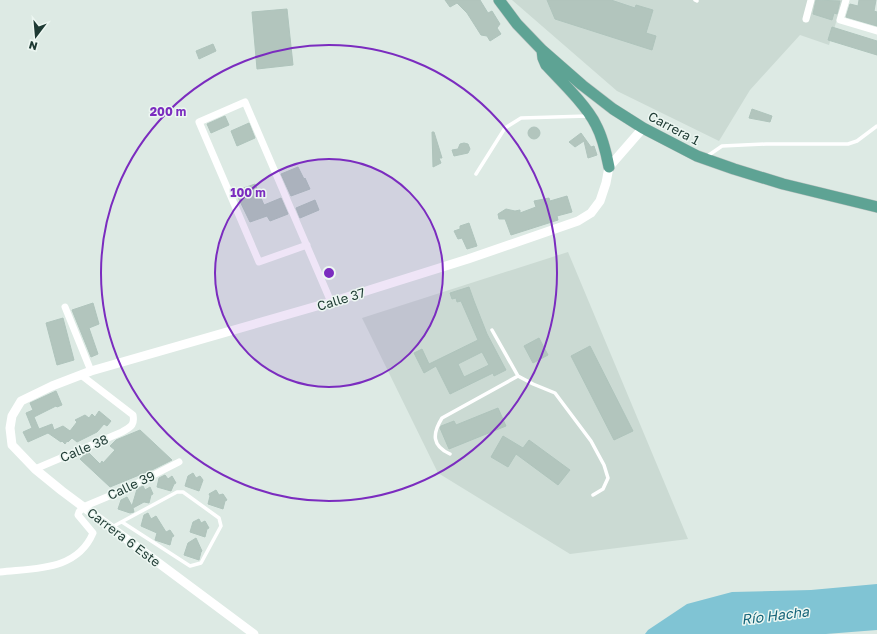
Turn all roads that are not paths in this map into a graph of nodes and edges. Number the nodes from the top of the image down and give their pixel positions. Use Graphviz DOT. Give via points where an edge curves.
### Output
graph roads {
  1 [pos="498,0"];
  2 [pos="811,0"];
  3 [pos="846,0"];
  4 [pos="806,19"];
  5 [pos="877,31"];
  6 [pos="542,50"];
  7 [pos="591,116"];
  8 [pos="877,126"];
  9 [pos="644,128"];
  10 [pos="703,158"];
  11 [pos="609,167"];
  12 [pos="476,174"];
  13 [pos="877,207"];
  14 [pos="307,245"];
  15 [pos="331,302"];
  16 [pos="65,307"];
  17 [pos="492,330"];
  18 [pos="91,371"];
  19 [pos="81,375"];
  20 [pos="518,376"];
  21 [pos="10,428"];
  22 [pos="450,454"];
  23 [pos="179,462"];
  24 [pos="35,469"];
  25 [pos="593,495"];
  26 [pos="83,507"];
  27 [pos="122,522"];
  28 [pos="111,528"];
  29 [pos="0,572"];
  30 [pos="254,634"];
  1 -- 6 [label="main road, Carrera 1"];
  2 -- 4 [label="street"];
  3 -- 5 [label="street" via="840,20"];
  6 -- 7 [label="main road" via="542,58 546,64"];
  6 -- 9 [label="main road, Carrera 1" via="613,109"];
  7 -- 11 [label="main road" via="604,144"];
  7 -- 12 [label="lane" via="521,118 505,128"];
  8 -- 10 [label="lane" via="857,142 848,144 722,146"];
  9 -- 10 [label="main road, Carrera 1"];
  9 -- 11 [label="street, Calle 37"];
  10 -- 13 [label="main road, Carrera 1" via="783,184"];
  11 -- 15 [label="street, Calle 37" via="600,201 591,213 578,222"];
  14 -- 14 [label="street" via="259,262 199,122 246,102"];
  14 -- 15 [label="street"];
  15 -- 18 [label="street, Calle 37"];
  16 -- 18 [label="street"];
  17 -- 20 [label="lane"];
  18 -- 19 [label="street, Calle 37"];
  19 -- 21 [label="street, Calle 37" via="21,401 12,416"];
  19 -- 24 [label="street, Calle 38" via="133,415 134,421 122,432"];
  20 -- 22 [label="lane" via="442,418 434,437 441,450"];
  20 -- 25 [label="lane" via="555,393 591,441 608,478 603,489"];
  21 -- 24 [label="street, Carrera 6 Este" via="12,444"];
  23 -- 26 [label="street, Calle 39"];
  24 -- 26 [label="street, Carrera 6 Este"];
  26 -- 28 [label="street, Carrera 6 Este"];
  26 -- 29 [label="street" via="78,515 93,533 89,542 76,556 56,565"];
  27 -- 27 [label="lane" via="190,566 201,563 221,526 219,518 183,492 177,492"];
  27 -- 28 [label="lane"];
  28 -- 30 [label="street, Carrera 6 Este"];
}
